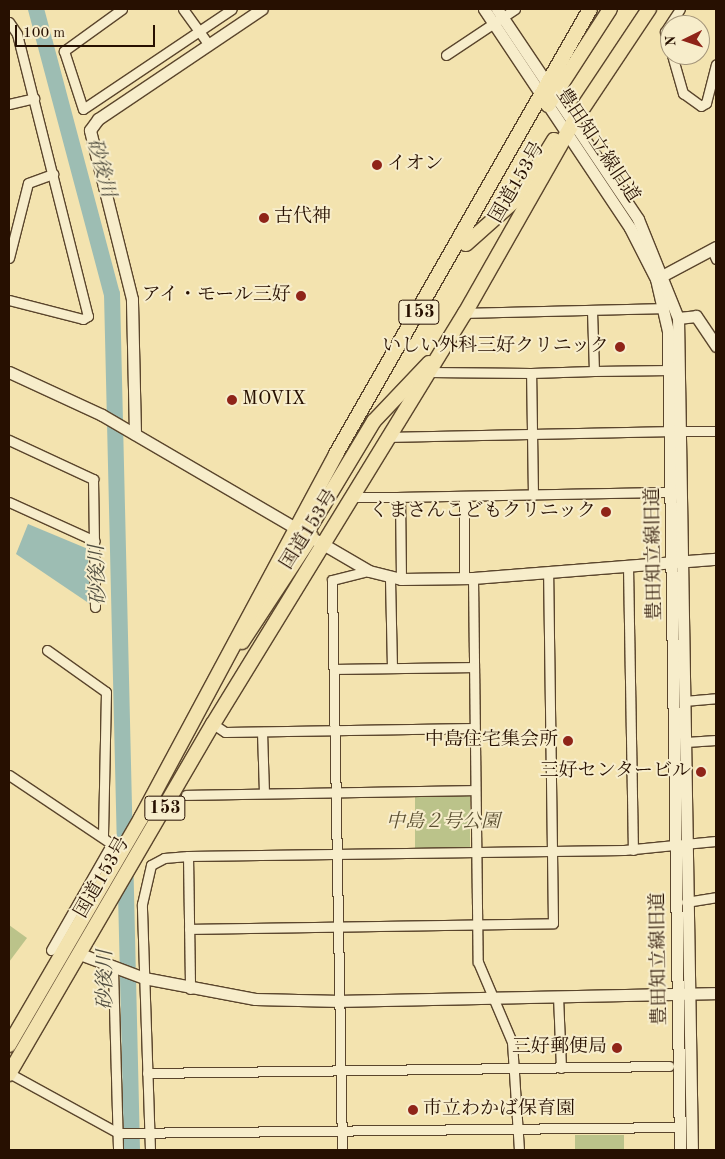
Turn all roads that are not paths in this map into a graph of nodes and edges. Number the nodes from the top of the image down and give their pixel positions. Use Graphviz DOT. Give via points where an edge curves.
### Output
graph roads {
  1 [pos="122,9"];
  2 [pos="182,9"];
  3 [pos="232,9"];
  4 [pos="262,9"];
  5 [pos="484,9"];
  6 [pos="515,9"];
  7 [pos="590,9"];
  8 [pos="610,9"];
  9 [pos="649,9"];
  10 [pos="497,17"];
  11 [pos="9,22"];
  12 [pos="199,32"];
  13 [pos="209,45"];
  14 [pos="446,56"];
  15 [pos="716,64"];
  16 [pos="675,65"];
  17 [pos="549,96"];
  18 [pos="34,98"];
  19 [pos="9,104"];
  20 [pos="568,125"];
  21 [pos="53,174"];
  22 [pos="715,252"];
  23 [pos="9,258"];
  24 [pos="660,277"];
  25 [pos="426,299"];
  26 [pos="9,300"];
  27 [pos="664,308"];
  28 [pos="592,310"];
  29 [pos="466,313"];
  30 [pos="678,318"];
  31 [pos="716,346"];
  32 [pos="440,355"];
  33 [pos="670,370"];
  34 [pos="594,371"];
  35 [pos="9,372"];
  36 [pos="429,372"];
  37 [pos="531,372"];
  38 [pos="677,431"];
  39 [pos="716,431"];
  40 [pos="533,433"];
  41 [pos="135,434"];
  42 [pos="389,437"];
  43 [pos="9,440"];
  44 [pos="672,492"];
  45 [pos="533,495"];
  46 [pos="464,496"];
  47 [pos="353,497"];
  48 [pos="400,497"];
  49 [pos="9,502"];
  50 [pos="309,536"];
  51 [pos="95,541"];
  52 [pos="716,559"];
  53 [pos="679,562"];
  54 [pos="628,566"];
  55 [pos="369,571"];
  56 [pos="548,572"];
  57 [pos="468,578"];
  58 [pos="395,579"];
  59 [pos="95,607"];
  60 [pos="47,650"];
  61 [pos="392,667"];
  62 [pos="473,667"];
  63 [pos="336,669"];
  64 [pos="716,698"];
  65 [pos="684,700"];
  66 [pos="213,724"];
  67 [pos="474,728"];
  68 [pos="335,730"];
  69 [pos="262,732"];
  70 [pos="716,740"];
  71 [pos="686,742"];
  72 [pos="9,775"];
  73 [pos="475,790"];
  74 [pos="337,792"];
  75 [pos="264,793"];
  76 [pos="186,795"];
  77 [pos="103,837"];
  78 [pos="716,841"];
  79 [pos="681,845"];
  80 [pos="117,847"];
  81 [pos="633,850"];
  82 [pos="476,852"];
  83 [pos="552,852"];
  84 [pos="338,855"];
  85 [pos="188,856"];
  86 [pos="136,861"];
  87 [pos="148,868"];
  88 [pos="716,897"];
  89 [pos="686,902"];
  90 [pos="477,924"];
  91 [pos="339,928"];
  92 [pos="189,929"];
  93 [pos="51,950"];
  94 [pos="80,954"];
  95 [pos="114,968"];
  96 [pos="144,978"];
  97 [pos="190,989"];
  98 [pos="716,993"];
  99 [pos="678,995"];
  100 [pos="690,995"];
  101 [pos="558,996"];
  102 [pos="497,997"];
  103 [pos="341,1001"];
  104 [pos="9,1045"];
  105 [pos="669,1066"];
  106 [pos="561,1068"];
  107 [pos="515,1069"];
  108 [pos="340,1071"];
  109 [pos="9,1073"];
  110 [pos="147,1073"];
  111 [pos="679,1128"];
  112 [pos="517,1129"];
  113 [pos="118,1132"];
  114 [pos="342,1132"];
  115 [pos="150,1134"];
  116 [pos="118,1150"];
  117 [pos="150,1150"];
  118 [pos="342,1150"];
  119 [pos="519,1150"];
  120 [pos="680,1150"];
  121 [pos="692,1150"];
  1 -- 12 [label="street" via="64,51 83,109"];
  2 -- 12 [label="street"];
  3 -- 12 [label="street"];
  4 -- 13 [label="street"];
  5 -- 10 [label="street, 豊田知立線旧道"];
  6 -- 10 [label="street"];
  7 -- 17 [label="highway, 国道153号 / 153"];
  8 -- 17 [label="highway, 153"];
  9 -- 20 [label="highway, 国道153号 / 153"];
  10 -- 14 [label="street"];
  10 -- 17 [label="street, 豊田知立線旧道"];
  11 -- 18 [label="street" via="17,34"];
  12 -- 13 [label="street"];
  13 -- 41 [label="street" via="98,119 90,130 132,299"];
  15 -- 16 [label="street" via="706,103 701,106 683,93"];
  17 -- 20 [label="street, 豊田知立線旧道"];
  17 -- 25 [label="highway, 国道153号 / 153"];
  18 -- 19 [label="street"];
  18 -- 21 [label="street"];
  20 -- 24 [label="street, 豊田知立線旧道" via="638,218"];
  20 -- 25 [label="highway, 153" via="519,197 471,235"];
  20 -- 29 [label="highway, 国道153号 / 153"];
  21 -- 23 [label="street" via="28,183"];
  21 -- 26 [label="street" via="88,316 83,319"];
  22 -- 24 [label="street"];
  24 -- 27 [label="street, 豊田知立線旧道"];
  24 -- 30 [label="street, 豊田知立線旧道"];
  25 -- 50 [label="highway, 国道153号 / 153"];
  27 -- 28 [label="street"];
  27 -- 33 [label="street, 豊田知立線旧道"];
  28 -- 29 [label="street"];
  28 -- 34 [label="street"];
  29 -- 32 [label="highway, 国道153号 / 153"];
  30 -- 31 [label="street" via="696,316"];
  30 -- 38 [label="street, 豊田知立線旧道"];
  32 -- 36 [label="highway, 国道153号 / 153"];
  32 -- 50 [label="highway, 153" via="374,421"];
  33 -- 34 [label="street"];
  33 -- 38 [label="street, 豊田知立線旧道"];
  34 -- 37 [label="street"];
  35 -- 41 [label="street"];
  36 -- 37 [label="street"];
  36 -- 42 [label="highway, 国道153号 / 153"];
  37 -- 40 [label="street"];
  38 -- 39 [label="street"];
  38 -- 40 [label="street"];
  38 -- 44 [label="street, 豊田知立線旧道"];
  38 -- 53 [label="street, 豊田知立線旧道"];
  40 -- 42 [label="street"];
  40 -- 45 [label="street"];
  41 -- 50 [label="street"];
  42 -- 47 [label="highway, 国道153号 / 153"];
  43 -- 51 [label="street" via="93,479"];
  44 -- 45 [label="street"];
  44 -- 53 [label="street, 豊田知立線旧道"];
  45 -- 46 [label="street"];
  46 -- 48 [label="street"];
  46 -- 57 [label="street"];
  47 -- 48 [label="street"];
  47 -- 50 [label="highway, 国道153号 / 153"];
  48 -- 58 [label="street"];
  49 -- 51 [label="street"];
  50 -- 55 [label="street"];
  50 -- 66 [label="highway, 国道153号 / 153"];
  50 -- 80 [label="highway, 国道153号 / 153" via="254,628 225,661"];
  51 -- 59 [label="street"];
  52 -- 53 [label="street"];
  53 -- 54 [label="street"];
  53 -- 65 [label="street, 豊田知立線旧道"];
  53 -- 79 [label="street, 豊田知立線旧道"];
  54 -- 56 [label="street"];
  54 -- 81 [label="street"];
  55 -- 58 [label="street"];
  55 -- 63 [label="street" via="332,580"];
  56 -- 57 [label="street"];
  56 -- 83 [label="street"];
  57 -- 58 [label="street"];
  57 -- 62 [label="street"];
  58 -- 61 [label="street"];
  60 -- 77 [label="street" via="106,692"];
  61 -- 62 [label="street"];
  61 -- 63 [label="street"];
  62 -- 67 [label="street"];
  63 -- 68 [label="street"];
  64 -- 65 [label="street"];
  65 -- 71 [label="street, 豊田知立線旧道"];
  66 -- 69 [label="street" via="225,732"];
  66 -- 86 [label="highway, 国道153号 / 153"];
  67 -- 68 [label="street"];
  67 -- 73 [label="street"];
  68 -- 69 [label="street"];
  68 -- 74 [label="street"];
  69 -- 75 [label="street"];
  70 -- 71 [label="street"];
  71 -- 79 [label="street, 豊田知立線旧道"];
  72 -- 77 [label="street"];
  73 -- 74 [label="street"];
  73 -- 82 [label="street"];
  74 -- 75 [label="street"];
  74 -- 84 [label="street"];
  75 -- 76 [label="street"];
  77 -- 80 [label="street"];
  78 -- 79 [label="street"];
  79 -- 81 [label="street"];
  79 -- 89 [label="street, 豊田知立線旧道"];
  79 -- 99 [label="street, 豊田知立線旧道"];
  80 -- 93 [label="street"];
  80 -- 104 [label="highway, 国道153号 / 153"];
  81 -- 83 [label="street"];
  82 -- 83 [label="street"];
  82 -- 84 [label="street"];
  82 -- 90 [label="street"];
  83 -- 90 [label="street" via="553,923"];
  84 -- 85 [label="street"];
  84 -- 91 [label="street"];
  85 -- 87 [label="street" via="164,858"];
  85 -- 92 [label="street"];
  86 -- 87 [label="street"];
  86 -- 94 [label="highway, 国道153号 / 153"];
  87 -- 96 [label="street" via="142,904"];
  88 -- 89 [label="street"];
  89 -- 100 [label="street, 豊田知立線旧道"];
  90 -- 91 [label="street"];
  90 -- 102 [label="street" via="478,962"];
  91 -- 92 [label="street"];
  91 -- 103 [label="street"];
  92 -- 97 [label="street"];
  94 -- 95 [label="street"];
  94 -- 109 [label="highway, 国道153号 / 153"];
  95 -- 96 [label="street"];
  95 -- 113 [label="street"];
  96 -- 97 [label="street"];
  96 -- 110 [label="street"];
  97 -- 103 [label="street" via="255,999"];
  98 -- 100 [label="street"];
  99 -- 100 [label="street"];
  99 -- 101 [label="street"];
  99 -- 111 [label="street, 豊田知立線旧道"];
  100 -- 121 [label="street, 豊田知立線旧道"];
  101 -- 102 [label="street"];
  101 -- 106 [label="street"];
  102 -- 103 [label="street"];
  102 -- 107 [label="street" via="512,1042"];
  103 -- 108 [label="street"];
  105 -- 106 [label="street"];
  106 -- 107 [label="street"];
  107 -- 108 [label="street"];
  107 -- 112 [label="street"];
  108 -- 110 [label="street"];
  108 -- 114 [label="street"];
  109 -- 113 [label="street"];
  110 -- 115 [label="street"];
  111 -- 112 [label="street"];
  111 -- 120 [label="street, 豊田知立線旧道"];
  112 -- 114 [label="street"];
  112 -- 119 [label="street"];
  113 -- 115 [label="street"];
  113 -- 116 [label="street"];
  114 -- 115 [label="street"];
  114 -- 118 [label="street"];
  115 -- 117 [label="street"];
}
